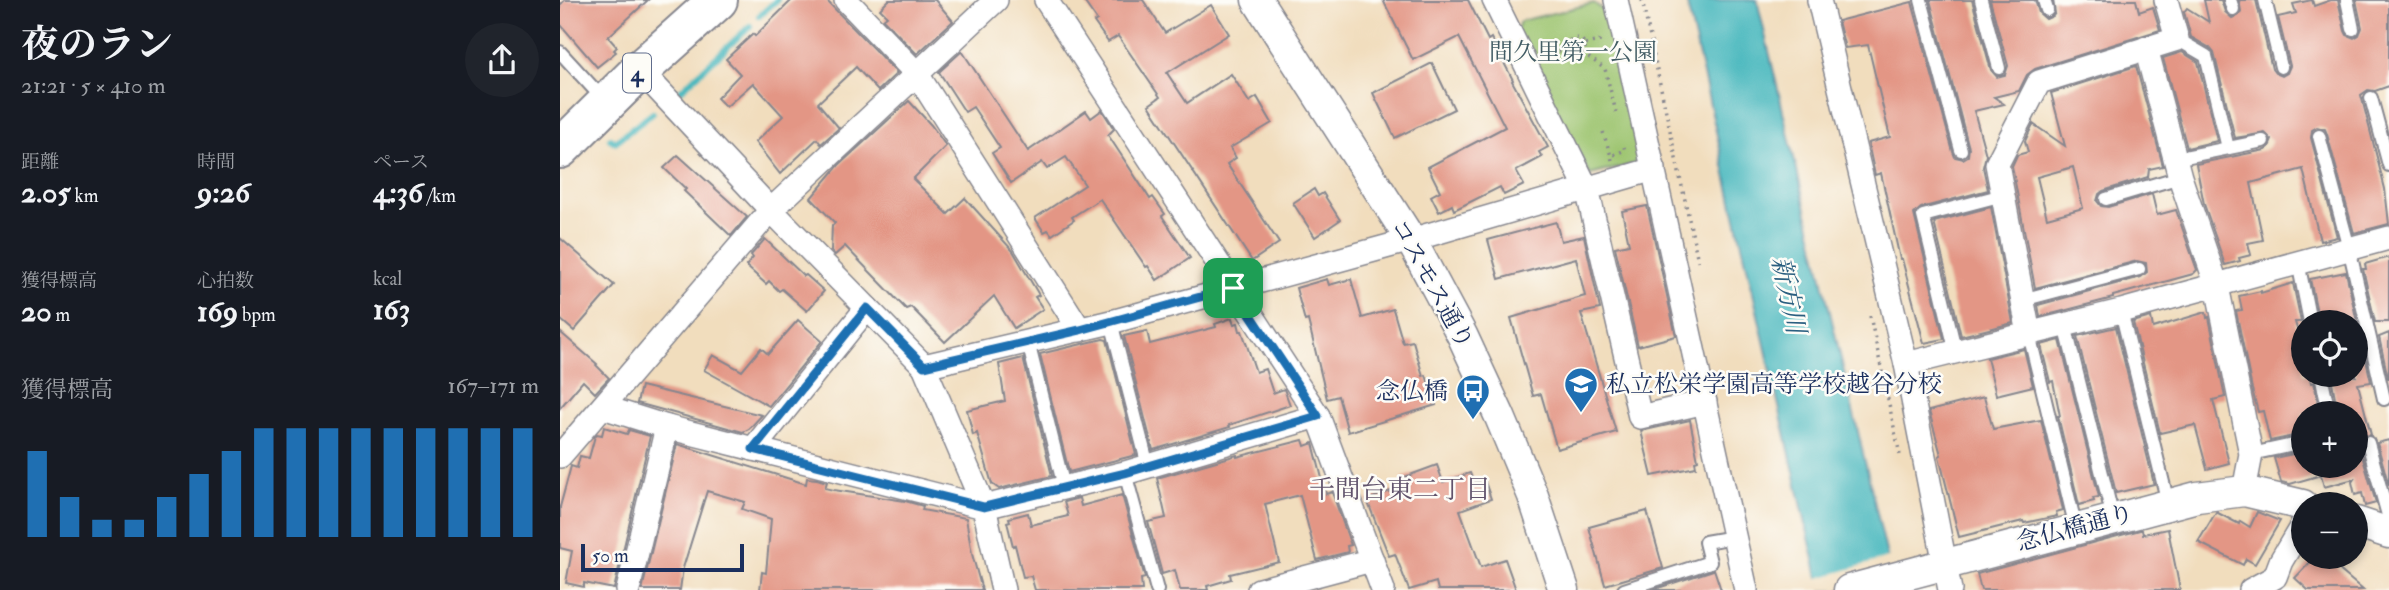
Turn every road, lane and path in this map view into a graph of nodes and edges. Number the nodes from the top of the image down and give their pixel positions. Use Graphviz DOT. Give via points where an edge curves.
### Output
graph roads {
  1 [pos="846,0"];
  2 [pos="996,0"];
  3 [pos="1046,0"];
  4 [pos="1257,0"];
  5 [pos="1494,0"];
  6 [pos="1616,0"];
  7 [pos="1921,0"];
  8 [pos="1982,0"];
  9 [pos="2166,0"];
  10 [pos="2265,0"];
  11 [pos="2347,0"];
  12 [pos="716,1"];
  13 [pos="1825,1"];
  14 [pos="2353,29"];
  15 [pos="2177,39"];
  16 [pos="2146,48"];
  17 [pos="560,52"];
  18 [pos="1583,53"];
  19 [pos="2281,67"];
  20 [pos="1999,68"];
  21 [pos="640,70"];
  22 [pos="917,74"];
  23 [pos="2371,98"];
  24 [pos="606,102"];
  25 [pos="1619,123"];
  26 [pos="1603,132"];
  27 [pos="2319,136"];
  28 [pos="1622,137"];
  29 [pos="2263,141"];
  30 [pos="2228,148"];
  31 [pos="560,149"];
  32 [pos="1961,150"];
  33 [pos="1611,156"];
  34 [pos="2389,165"];
  35 [pos="2178,168"];
  36 [pos="1615,169"];
  37 [pos="1654,169"];
  38 [pos="1587,189"];
  39 [pos="2003,195"];
  40 [pos="2106,199"];
  41 [pos="771,210"];
  42 [pos="2389,239"];
  43 [pos="1411,240"];
  44 [pos="2349,248"];
  45 [pos="2298,262"];
  46 [pos="2139,270"];
  47 [pos="2217,286"];
  48 [pos="1233,288"];
  49 [pos="2022,300"];
  50 [pos="867,308"];
  51 [pos="2308,310"];
  52 [pos="2121,311"];
  53 [pos="1111,322"];
  54 [pos="2065,325"];
  55 [pos="1080,330"];
  56 [pos="2029,334"];
  57 [pos="1028,342"];
  58 [pos="1956,353"];
  59 [pos="1906,364"];
  60 [pos="924,366"];
  61 [pos="2384,399"];
  62 [pos="1705,402"];
  63 [pos="603,407"];
  64 [pos="1318,416"];
  65 [pos="667,427"];
  66 [pos="2368,443"];
  67 [pos="2291,446"];
  68 [pos="753,449"];
  69 [pos="2251,454"];
  70 [pos="560,456"];
  71 [pos="1148,466"];
  72 [pos="1125,473"];
  73 [pos="1064,487"];
  74 [pos="2244,491"];
  75 [pos="2291,502"];
  76 [pos="2168,503"];
  77 [pos="984,507"];
  78 [pos="2113,518"];
  79 [pos="2389,519"];
  80 [pos="2368,526"];
  81 [pos="2076,528"];
  82 [pos="2389,533"];
  83 [pos="1734,537"];
  84 [pos="2291,544"];
  85 [pos="1372,560"];
  86 [pos="1940,574"];
  87 [pos="2283,583"];
  88 [pos="1287,586"];
  89 [pos="628,590"];
  90 [pos="1003,590"];
  91 [pos="1157,590"];
  92 [pos="1259,590"];
  93 [pos="1383,590"];
  94 [pos="1564,590"];
  95 [pos="1624,590"];
  96 [pos="1746,590"];
  97 [pos="1849,590"];
  98 [pos="2251,590"];
  1 -- 22 [label="street"];
  2 -- 22 [label="street"];
  3 -- 48 [label="street"];
  4 -- 43 [label="street, コスモス通り"];
  5 -- 38 [label="street"];
  6 -- 37 [label="street"];
  7 -- 32 [label="lane"];
  8 -- 20 [label="lane"];
  9 -- 15 [label="street"];
  10 -- 19 [label="lane"];
  11 -- 14 [label="lane"];
  12 -- 21 [label="highway, 4"];
  13 -- 59 [label="street"];
  15 -- 16 [label="street"];
  15 -- 30 [label="lane" via="2206,56"];
  16 -- 35 [label="street"];
  16 -- 39 [label="street" via="2039,82 1997,164"];
  17 -- 24 [label="lane"];
  18 -- 18 [label="path" via="1569,54 1570,40 1583,42"];
  18 -- 25 [label="path" via="1605,69"];
  21 -- 24 [label="highway, 4"];
  21 -- 41 [label="street"];
  22 -- 41 [label="street"];
  22 -- 55 [label="street"];
  23 -- 34 [label="lane"];
  24 -- 31 [label="highway, 4"];
  26 -- 33 [label="path"];
  27 -- 44 [label="lane"];
  28 -- 33 [label="path" via="1625,150"];
  29 -- 30 [label="lane"];
  30 -- 35 [label="lane"];
  33 -- 36 [label="path"];
  35 -- 40 [label="lane"];
  35 -- 47 [label="street"];
  37 -- 38 [label="street"];
  37 -- 62 [label="street"];
  38 -- 43 [label="street"];
  38 -- 62 [label="street" via="1640,417"];
  39 -- 49 [label="street"];
  39 -- 58 [label="lane" via="1923,216"];
  41 -- 50 [label="street"];
  41 -- 63 [label="street"];
  42 -- 44 [label="street"];
  43 -- 48 [label="street"];
  43 -- 94 [label="street, コスモス通り" via="1500,417 1533,496"];
  44 -- 45 [label="street"];
  44 -- 61 [label="lane"];
  45 -- 47 [label="street"];
  45 -- 51 [label="lane"];
  46 -- 49 [label="lane"];
  47 -- 52 [label="street"];
  47 -- 69 [label="street"];
  48 -- 53 [label="street"];
  48 -- 64 [label="street"];
  49 -- 56 [label="street"];
  50 -- 60 [label="street"];
  50 -- 68 [label="street"];
  52 -- 54 [label="street"];
  52 -- 76 [label="lane"];
  53 -- 55 [label="street"];
  53 -- 71 [label="lane"];
  54 -- 56 [label="street"];
  54 -- 78 [label="lane"];
  55 -- 57 [label="street"];
  56 -- 58 [label="street"];
  56 -- 81 [label="lane"];
  57 -- 60 [label="street"];
  57 -- 73 [label="lane"];
  58 -- 59 [label="street"];
  59 -- 86 [label="street"];
  60 -- 77 [label="street"];
  62 -- 83 [label="street"];
  63 -- 65 [label="street"];
  63 -- 70 [label="street"];
  64 -- 71 [label="street"];
  64 -- 85 [label="street"];
  65 -- 68 [label="street"];
  65 -- 89 [label="street"];
  66 -- 79 [label="lane"];
  67 -- 69 [label="lane"];
  68 -- 77 [label="street"];
  69 -- 74 [label="street"];
  71 -- 72 [label="street"];
  72 -- 73 [label="street"];
  72 -- 91 [label="lane"];
  73 -- 77 [label="street"];
  74 -- 75 [label="street, 念仏橋通り"];
  74 -- 76 [label="street, 念仏橋通り"];
  76 -- 78 [label="street, 念仏橋通り"];
  77 -- 90 [label="street"];
  78 -- 81 [label="street, 念仏橋通り"];
  80 -- 82 [label="street"];
  81 -- 86 [label="street, 念仏橋通り"];
  83 -- 95 [label="lane" via="1705,542 1710,562"];
  83 -- 96 [label="street"];
  84 -- 87 [label="street" via="2281,561"];
  85 -- 88 [label="street"];
  85 -- 93 [label="street"];
  86 -- 97 [label="street, 念仏橋通り"];
  87 -- 98 [label="street"];
  88 -- 92 [label="street"];
}
